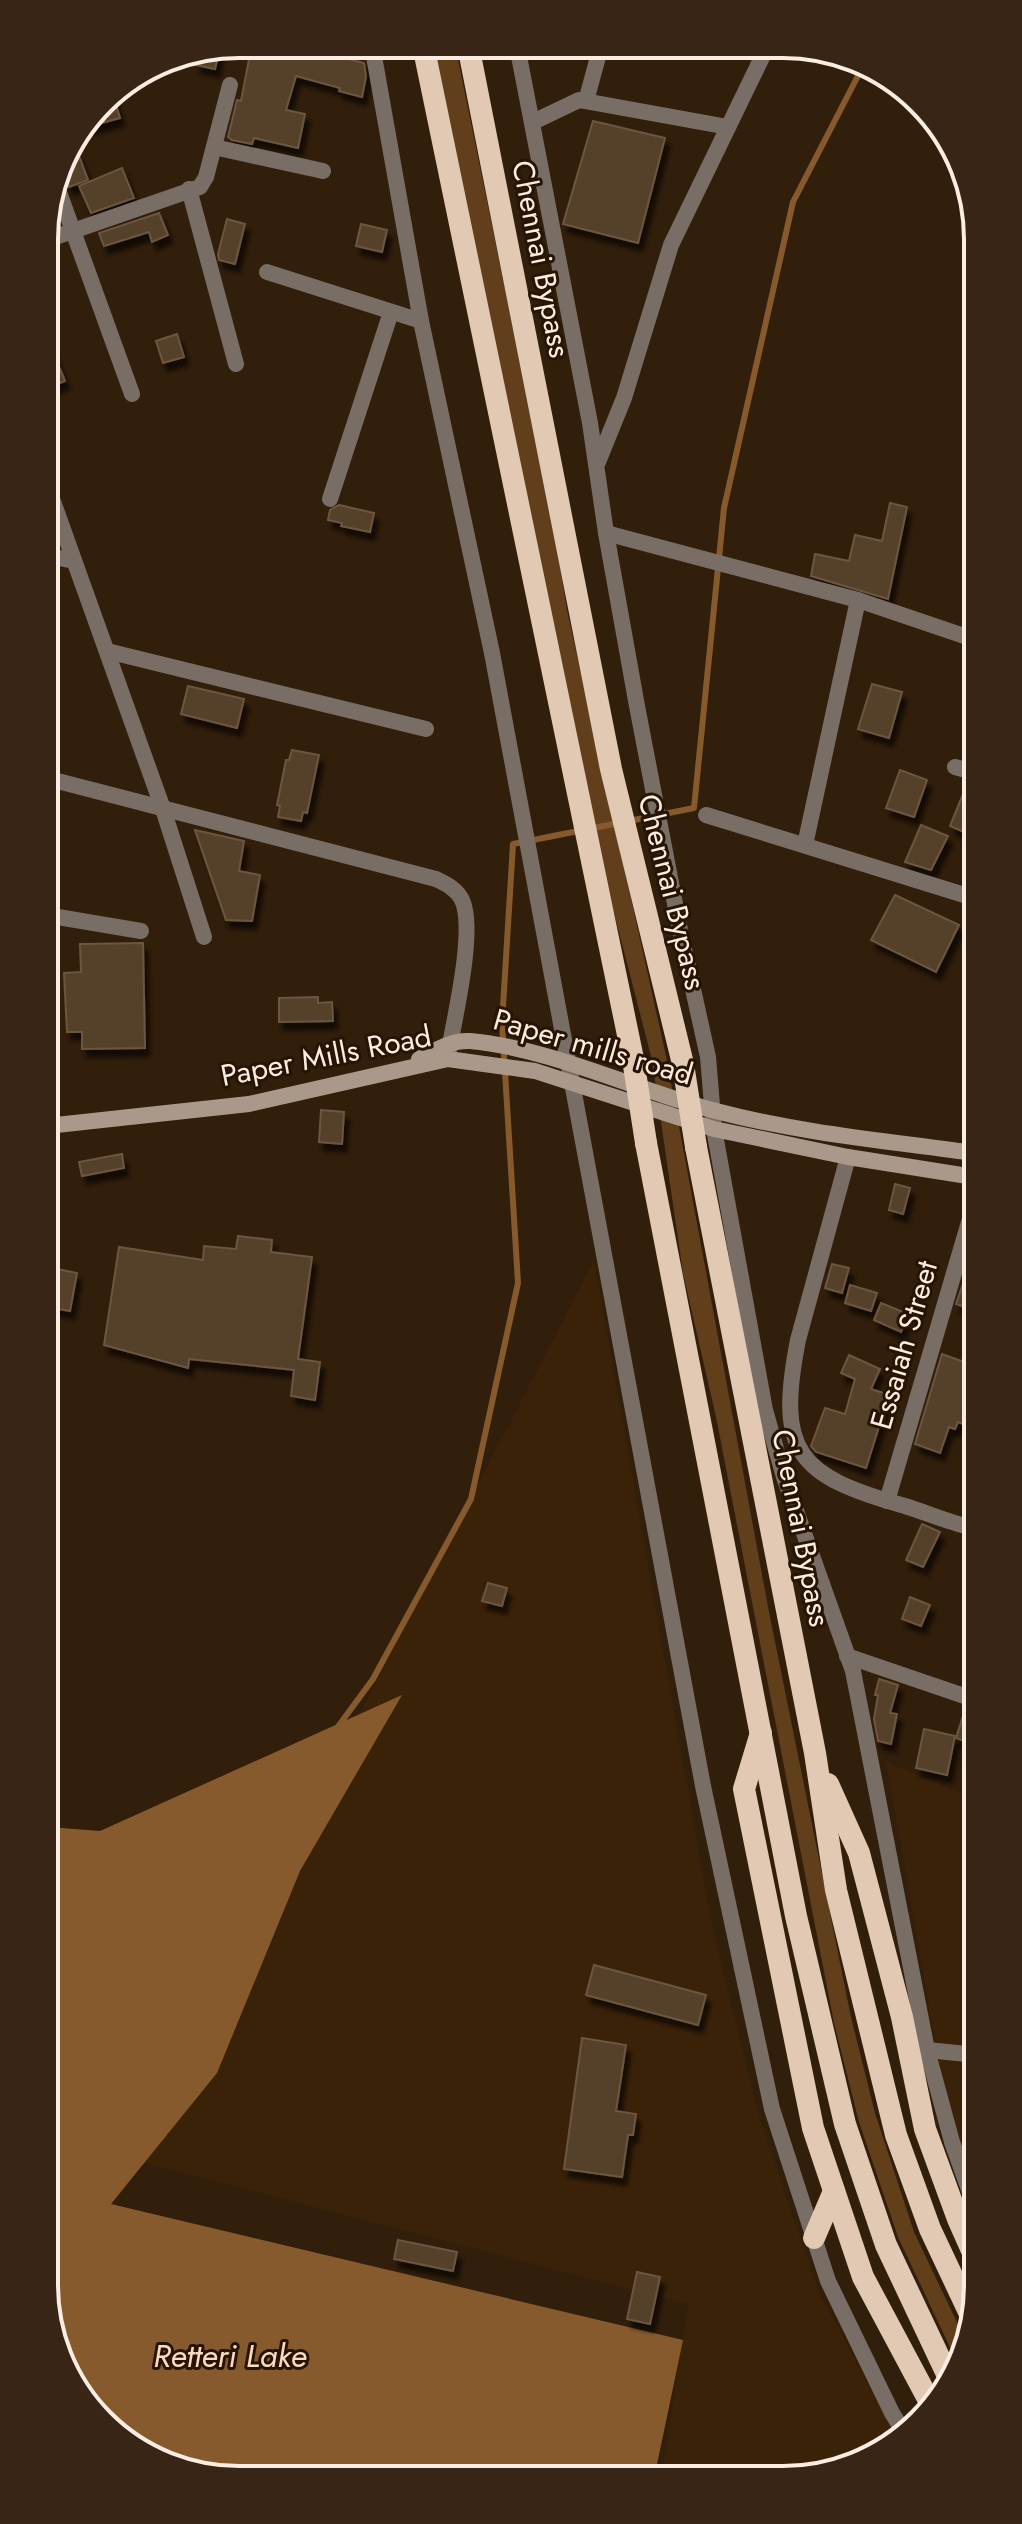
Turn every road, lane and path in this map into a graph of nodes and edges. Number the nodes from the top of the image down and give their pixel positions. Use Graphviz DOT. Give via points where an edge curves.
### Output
graph roads {
  1 [pos="374,58"];
  2 [pos="426,58"];
  3 [pos="471,58"];
  4 [pos="520,58"];
  5 [pos="598,58"];
  6 [pos="762,58"];
  7 [pos="230,85"];
  8 [pos="586,101"];
  9 [pos="533,122"];
  10 [pos="728,127"];
  11 [pos="214,147"];
  12 [pos="323,171"];
  13 [pos="189,189"];
  14 [pos="63,201"];
  15 [pos="74,231"];
  16 [pos="58,236"];
  17 [pos="267,272"];
  18 [pos="391,312"];
  19 [pos="421,321"];
  20 [pos="236,364"];
  21 [pos="132,394"];
  22 [pos="597,464"];
  23 [pos="330,499"];
  24 [pos="58,516"];
  25 [pos="606,533"];
  26 [pos="58,558"];
  27 [pos="74,561"];
  28 [pos="858,600"];
  29 [pos="964,636"];
  30 [pos="107,651"];
  31 [pos="426,729"];
  32 [pos="955,767"];
  33 [pos="964,770"];
  34 [pos="58,781"];
  35 [pos="162,806"];
  36 [pos="706,815"];
  37 [pos="805,845"];
  38 [pos="964,895"];
  39 [pos="58,917"];
  40 [pos="141,931"];
  41 [pos="204,937"];
  42 [pos="454,1054"];
  43 [pos="568,1057"];
  44 [pos="536,1063"];
  45 [pos="400,1069"];
  46 [pos="573,1084"];
  47 [pos="714,1111"];
  48 [pos="58,1125"];
  49 [pos="714,1129"];
  50 [pos="964,1152"];
  51 [pos="848,1157"];
  52 [pos="964,1175"];
  53 [pos="964,1239"];
  54 [pos="887,1501"];
  55 [pos="964,1525"];
  56 [pos="847,1656"];
  57 [pos="964,1696"];
  58 [pos="762,1730"];
  59 [pos="815,1753"];
  60 [pos="927,2050"];
  61 [pos="964,2054"];
  62 [pos="964,2176"];
  63 [pos="834,2191"];
  64 [pos="964,2232"];
  65 [pos="814,2238"];
  66 [pos="964,2300"];
  67 [pos="944,2367"];
  68 [pos="926,2396"];
  69 [pos="899,2424"];
  1 -- 19 [label="street"];
  2 -- 58 [label="highway, bridge" via="633,1059"];
  3 -- 59 [label="highway, Chennai Bypass, bridge" via="611,769 683,1064"];
  4 -- 9 [label="street"];
  5 -- 8 [label="street"];
  6 -- 10 [label="street"];
  7 -- 11 [label="street"];
  8 -- 9 [label="street"];
  8 -- 10 [label="street"];
  9 -- 22 [label="street"];
  10 -- 22 [label="street" via="671,245 624,398"];
  11 -- 12 [label="street"];
  11 -- 13 [label="street" via="203,184"];
  13 -- 15 [label="street"];
  13 -- 20 [label="street"];
  14 -- 15 [label="street"];
  15 -- 16 [label="street"];
  15 -- 21 [label="street"];
  17 -- 18 [label="street"];
  18 -- 19 [label="street"];
  18 -- 23 [label="street"];
  19 -- 43 [label="street" via="492,653"];
  22 -- 25 [label="street"];
  24 -- 27 [label="street"];
  25 -- 28 [label="street"];
  25 -- 47 [label="street" via="708,1057"];
  26 -- 27 [label="street"];
  27 -- 30 [label="street"];
  28 -- 29 [label="street"];
  28 -- 37 [label="street"];
  30 -- 31 [label="street"];
  30 -- 35 [label="street"];
  32 -- 33 [label="street"];
  34 -- 35 [label="street"];
  35 -- 41 [label="street"];
  35 -- 42 [label="street" via="452,887 467,914"];
  36 -- 37 [label="street"];
  37 -- 38 [label="street"];
  39 -- 40 [label="street"];
  42 -- 44 [label="main road, Paper Mills Road"];
  42 -- 44 [label="main road, Paper mills road" via="472,1041"];
  42 -- 45 [label="main road, Paper mills road"];
  43 -- 44 [label="main road, Paper mills road"];
  43 -- 46 [label="street"];
  43 -- 47 [label="main road, Paper mills road"];
  44 -- 46 [label="main road, Paper Mills Road"];
  45 -- 48 [label="main road, Paper Mills Road" via="249,1104"];
  46 -- 49 [label="main road, Paper Mills Road"];
  46 -- 65 [label="street" via="706,1801 772,2109"];
  47 -- 49 [label="street"];
  47 -- 50 [label="main road, Paper mills road"];
  49 -- 51 [label="main road, Paper Mills Road"];
  49 -- 56 [label="street" via="765,1410"];
  51 -- 52 [label="main road, Paper Mills Road"];
  51 -- 54 [label="street" via="798,1340 790,1425 800,1452 814,1469"];
  53 -- 54 [label="street, Essaiah Street"];
  54 -- 55 [label="street"];
  56 -- 57 [label="street"];
  56 -- 60 [label="street"];
  58 -- 63 [label="highway" via="744,1789 813,2128"];
  58 -- 67 [label="highway" via="796,1916 845,2124 886,2245"];
  59 -- 64 [label="highway" via="859,1853 925,2129"];
  59 -- 66 [label="highway" via="836,1890 896,2135 930,2229"];
  60 -- 61 [label="street"];
  60 -- 62 [label="street"];
  63 -- 65 [label="highway"];
  63 -- 68 [label="highway" via="863,2277"];
  65 -- 69 [label="street" via="828,2281"];
}
